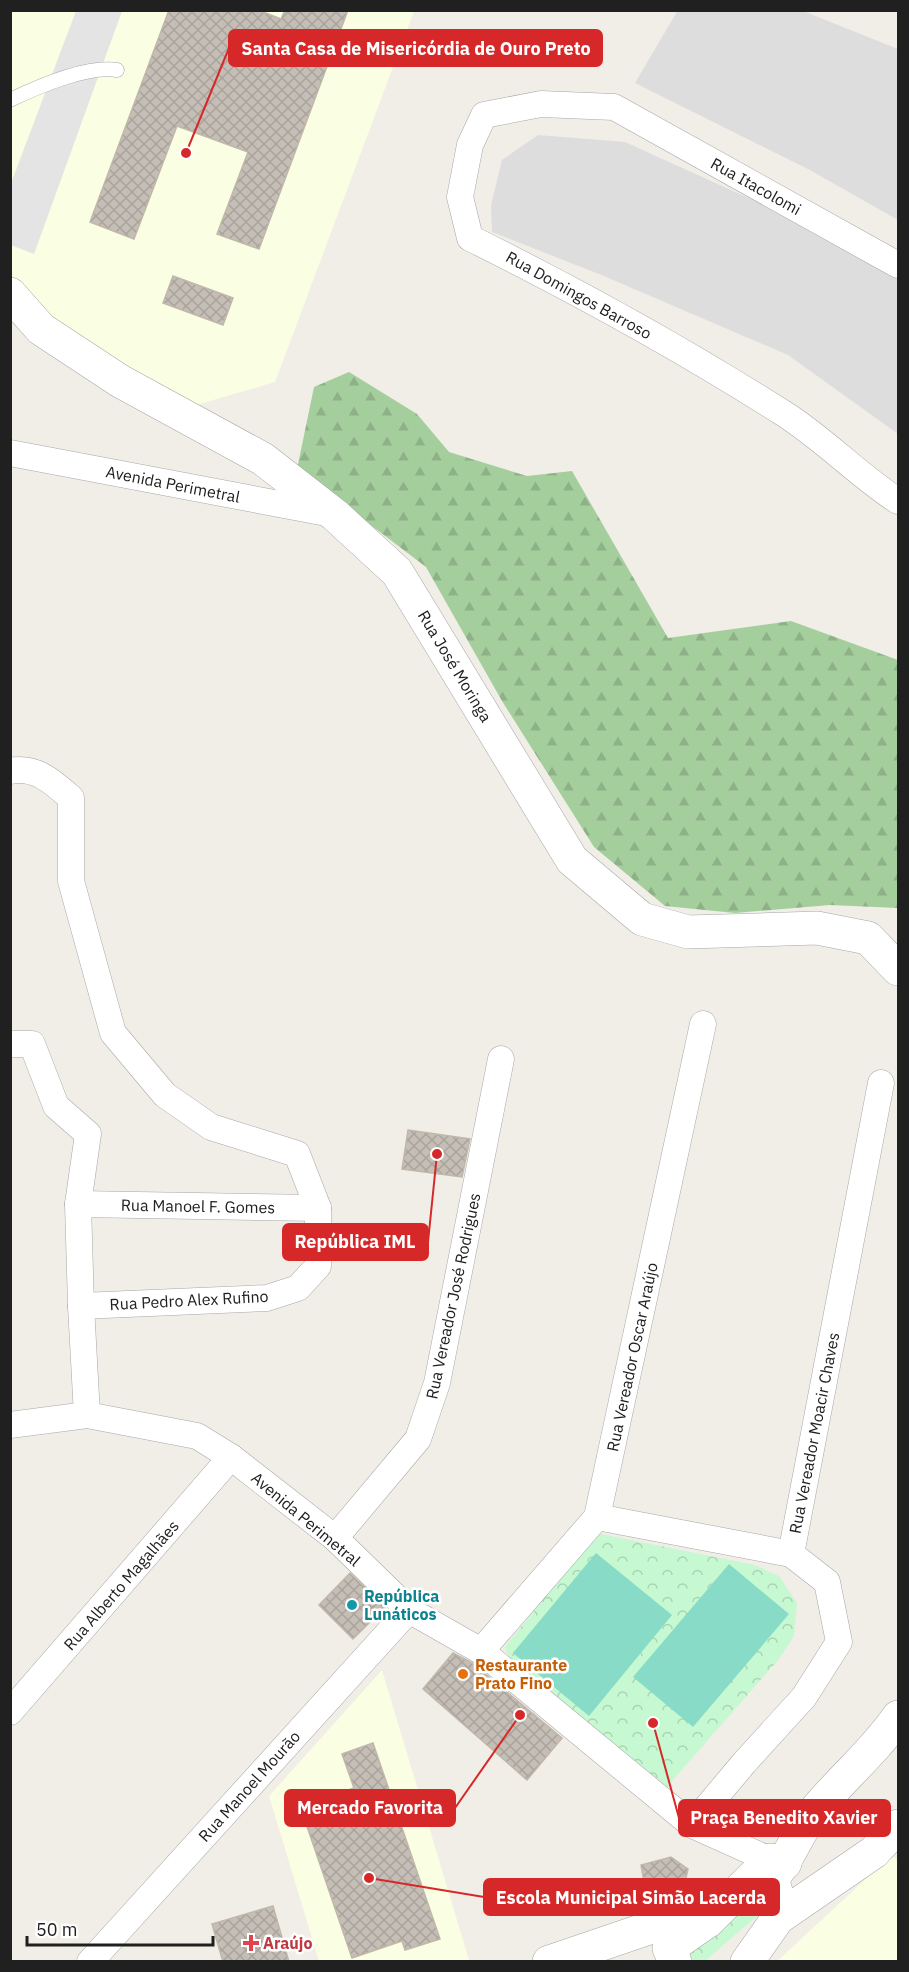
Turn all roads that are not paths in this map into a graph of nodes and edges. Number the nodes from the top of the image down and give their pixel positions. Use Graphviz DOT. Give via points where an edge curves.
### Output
graph roads {
  1 [pos="117,70"];
  2 [pos="10,100"];
  3 [pos="614,107"];
  4 [pos="898,265"];
  5 [pos="10,294"];
  6 [pos="10,453"];
  7 [pos="898,501"];
  8 [pos="335,515"];
  9 [pos="10,771"];
  10 [pos="898,969"];
  11 [pos="703,1024"];
  12 [pos="10,1044"];
  13 [pos="501,1059"];
  14 [pos="881,1083"];
  15 [pos="78,1204"];
  16 [pos="318,1208"];
  17 [pos="81,1306"];
  18 [pos="87,1415"];
  19 [pos="10,1425"];
  20 [pos="231,1457"];
  21 [pos="597,1517"];
  22 [pos="335,1539"];
  23 [pos="791,1554"];
  24 [pos="409,1610"];
  25 [pos="481,1652"];
  26 [pos="10,1712"];
  27 [pos="898,1717"];
  28 [pos="692,1825"];
  29 [pos="898,1826"];
  30 [pos="874,1852"];
  31 [pos="776,1868"];
  32 [pos="778,1917"];
  33 [pos="665,1946"];
  34 [pos="90,1962"];
  35 [pos="549,1962"];
  36 [pos="747,1962"];
  1 -- 2 [label="lane" via="97,69 37,87"];
  3 -- 4 [label="street, Rua Itacolomi"];
  3 -- 7 [label="street, Rua Domingos Barroso" via="541,104 484,115 470,145 460,197 470,238 552,278 785,415"];
  5 -- 8 [label="street, Rua José Moringa" via="41,329 120,381 263,459"];
  6 -- 8 [label="street, Avenida Perimetral"];
  8 -- 10 [label="street, Rua José Moringa" via="397,572 572,860 642,919 688,932 817,928 868,938"];
  9 -- 16 [label="street, Rua Pedro Alex Rufino" via="23,768 49,778 71,798 71,881 113,1033 165,1095 211,1127 297,1154"];
  11 -- 21 [label="street, Rua Vereador Oscar Araújo"];
  12 -- 15 [label="street" via="32,1044 56,1106 88,1134"];
  13 -- 22 [label="street, Rua Vereador José Rodrigues" via="437,1383 418,1439"];
  14 -- 23 [label="street, Rua Vereador Moacir Chaves"];
  15 -- 16 [label="street, Rua Manoel F. Gomes"];
  15 -- 17 [label="street"];
  16 -- 17 [label="street, Rua Pedro Alex Rufino" via="318,1266 298,1288 267,1298"];
  17 -- 18 [label="street"];
  18 -- 19 [label="street, Avenida Perimetral"];
  18 -- 20 [label="street, Avenida Perimetral" via="197,1436"];
  20 -- 22 [label="street, Avenida Perimetral"];
  20 -- 26 [label="street, Rua Alberto Magalhães"];
  21 -- 23 [label="street"];
  21 -- 25 [label="street, Rua Vereador Oscar Araújo"];
  22 -- 24 [label="street, Avenida Perimetral"];
  23 -- 28 [label="street, Rua Vereador Moacir Chaves" via="827,1582 839,1642 804,1697"];
  24 -- 25 [label="street, Avenida Perimetral"];
  24 -- 34 [label="street, Rua Manoel Mourão"];
  25 -- 28 [label="street, Avenida Perimetral"];
  27 -- 31 [label="street" via="813,1813"];
  28 -- 31 [label="street, Avenida Perimetral"];
  29 -- 30 [label="street"];
  30 -- 31 [label="street"];
  30 -- 32 [label="street"];
  31 -- 32 [label="street" via="781,1907"];
  31 -- 33 [label="street" via="708,1921"];
  32 -- 36 [label="street"];
  33 -- 35 [label="street"];
}
